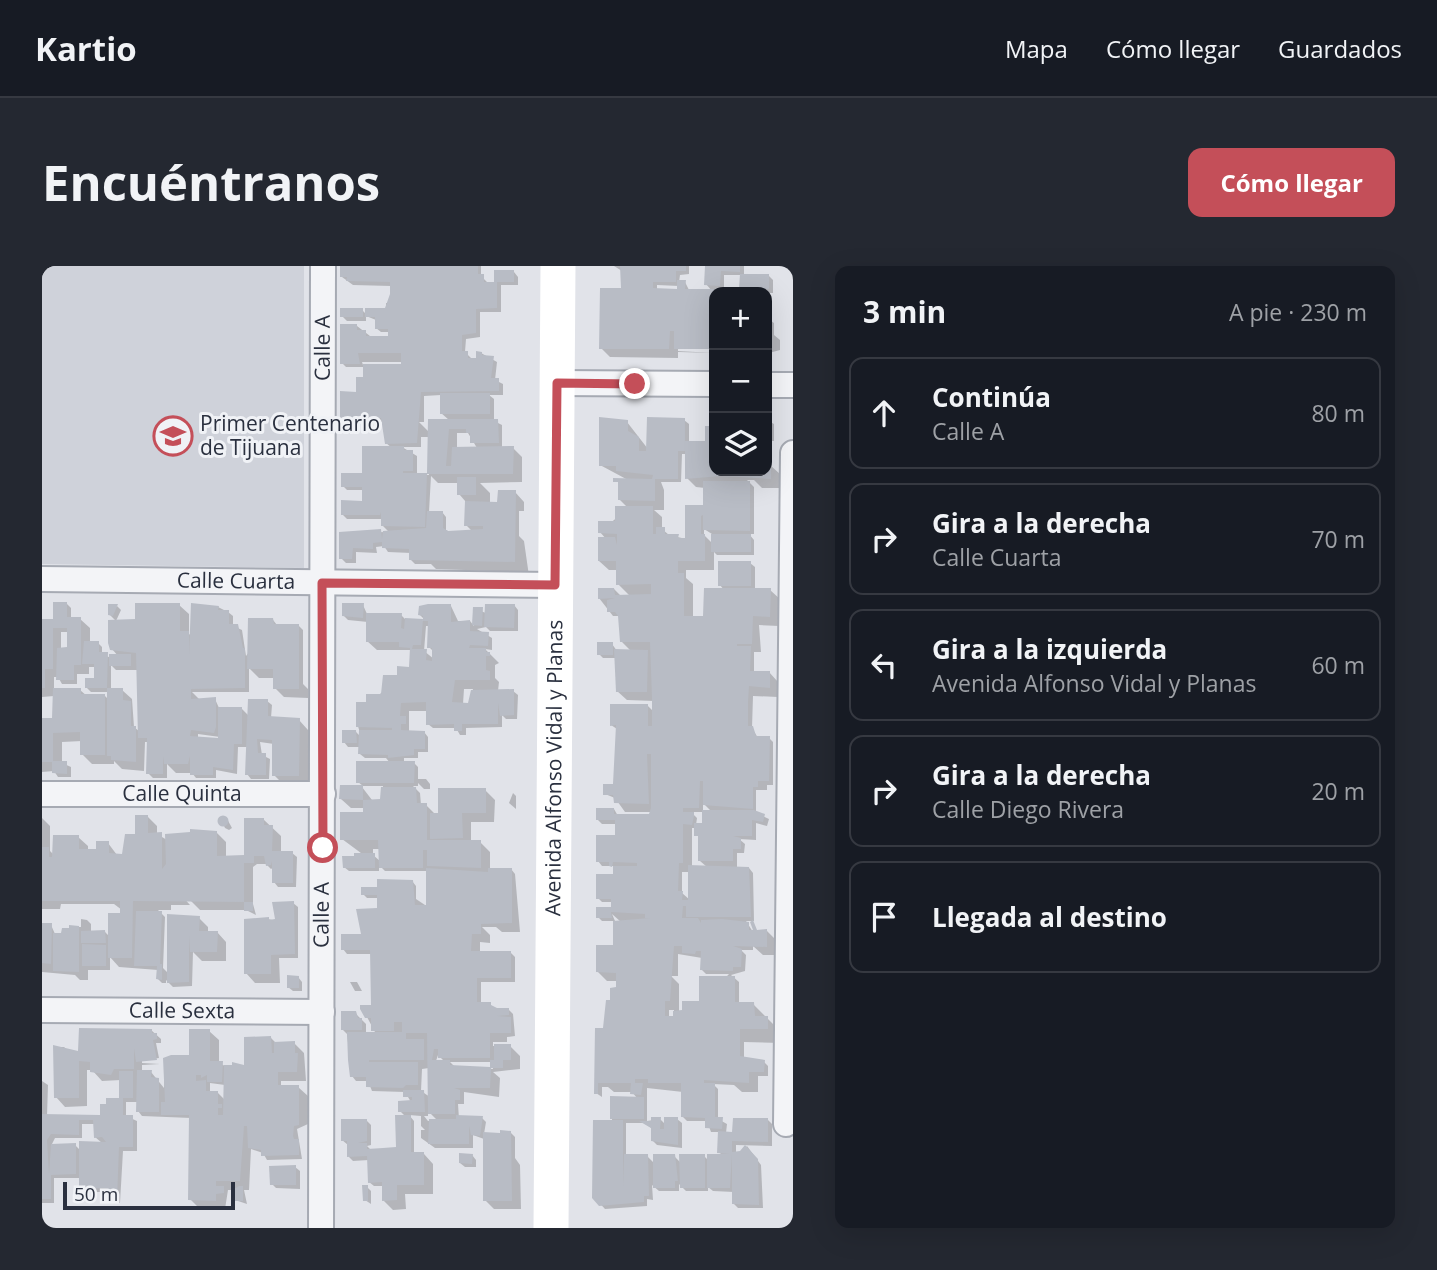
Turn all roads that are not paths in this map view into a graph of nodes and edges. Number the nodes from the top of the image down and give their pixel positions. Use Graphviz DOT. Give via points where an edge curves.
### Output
graph roads {
  1 [pos="323,266"];
  2 [pos="558,266"];
  3 [pos="557,383"];
  4 [pos="709,384"];
  5 [pos="772,385"];
  6 [pos="793,385"];
  7 [pos="793,453"];
  8 [pos="42,579"];
  9 [pos="322,583"];
  10 [pos="555,585"];
  11 [pos="42,794"];
  12 [pos="323,794"];
  13 [pos="42,1010"];
  14 [pos="790,1010"];
  15 [pos="322,1012"];
  16 [pos="786,1124"];
  17 [pos="321,1228"];
  18 [pos="551,1228"];
  1 -- 9 [label="street, Calle A"];
  2 -- 3 [label="street, Avenida Alfonso Vidal y Planas"];
  3 -- 4 [label="street"];
  3 -- 10 [label="street, Avenida Alfonso Vidal y Planas"];
  5 -- 6 [label="street"];
  7 -- 14 [label="street"];
  8 -- 9 [label="street, Calle Cuarta"];
  9 -- 10 [label="street, Calle Cuarta"];
  9 -- 12 [label="street, Calle A"];
  10 -- 18 [label="street, Avenida Alfonso Vidal y Planas"];
  11 -- 12 [label="street, Calle Quinta"];
  12 -- 15 [label="street, Calle A"];
  13 -- 15 [label="street, Calle Sexta"];
  14 -- 16 [label="street"];
  15 -- 17 [label="street, Calle A"];
}
